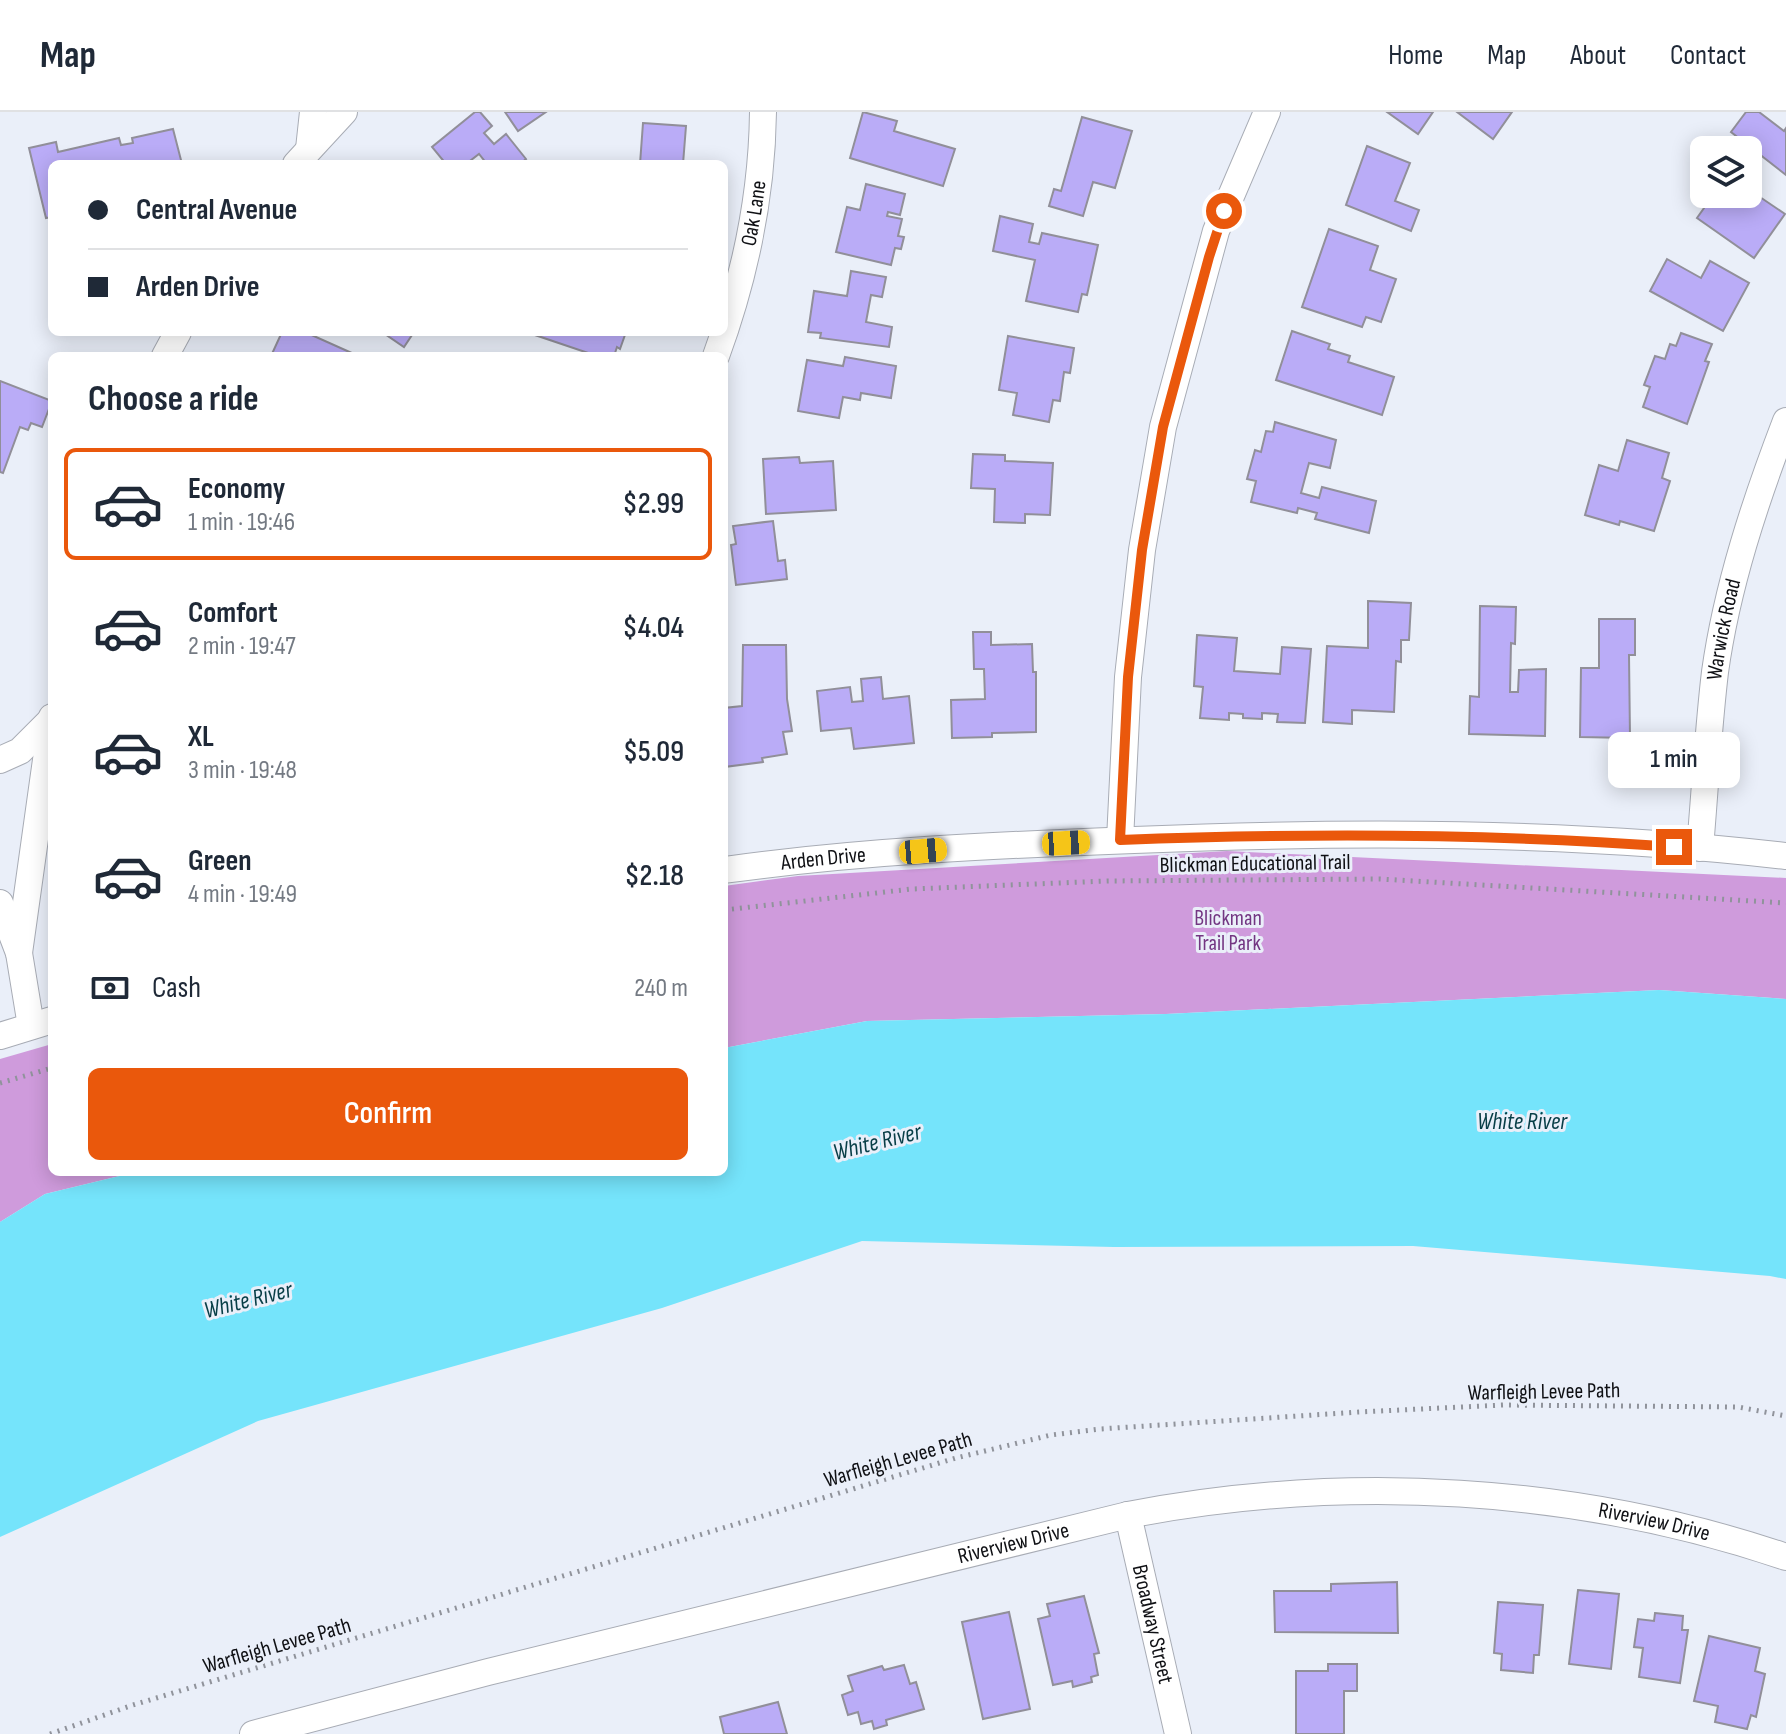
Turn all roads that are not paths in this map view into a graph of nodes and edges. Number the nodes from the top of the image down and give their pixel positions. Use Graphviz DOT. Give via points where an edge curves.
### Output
graph roads {
  1 [pos="313,112"];
  2 [pos="344,112"];
  3 [pos="763,112"];
  4 [pos="1267,112"];
  5 [pos="302,157"];
  6 [pos="728,323"];
  7 [pos="1786,421"];
  8 [pos="48,722"];
  9 [pos="48,746"];
  10 [pos="0,760"];
  11 [pos="1120,840"];
  12 [pos="1700,848"];
  13 [pos="1786,856"];
  14 [pos="728,870"];
  15 [pos="0,903"];
  16 [pos="19,953"];
  17 [pos="42,1023"];
  18 [pos="0,1036"];
  19 [pos="1128,1515"];
  20 [pos="1786,1557"];
  21 [pos="314,1726"];
  22 [pos="253,1734"];
  23 [pos="1178,1734"];
  1 -- 5 [label="street"];
  2 -- 5 [label="street"];
  3 -- 6 [label="street, Oak Lane" via="752,229"];
  4 -- 11 [label="street" via="1216,231 1163,427 1128,677"];
  7 -- 12 [label="street, Warwick Road" via="1749,524 1715,671"];
  8 -- 10 [label="street" via="20,751"];
  9 -- 16 [label="street"];
  11 -- 12 [label="street, Arden Drive" via="1411,835"];
  11 -- 14 [label="street, Arden Drive" via="985,846"];
  12 -- 13 [label="street, Arden Drive"];
  15 -- 16 [label="street"];
  16 -- 17 [label="street"];
  17 -- 18 [label="street"];
  19 -- 20 [label="street, Riverview Drive" via="1251,1497 1404,1491 1583,1507"];
  19 -- 21 [label="street, Riverview Drive"];
  19 -- 23 [label="street, Broadway Street"];
  21 -- 22 [label="street, Riverview Drive"];
}
